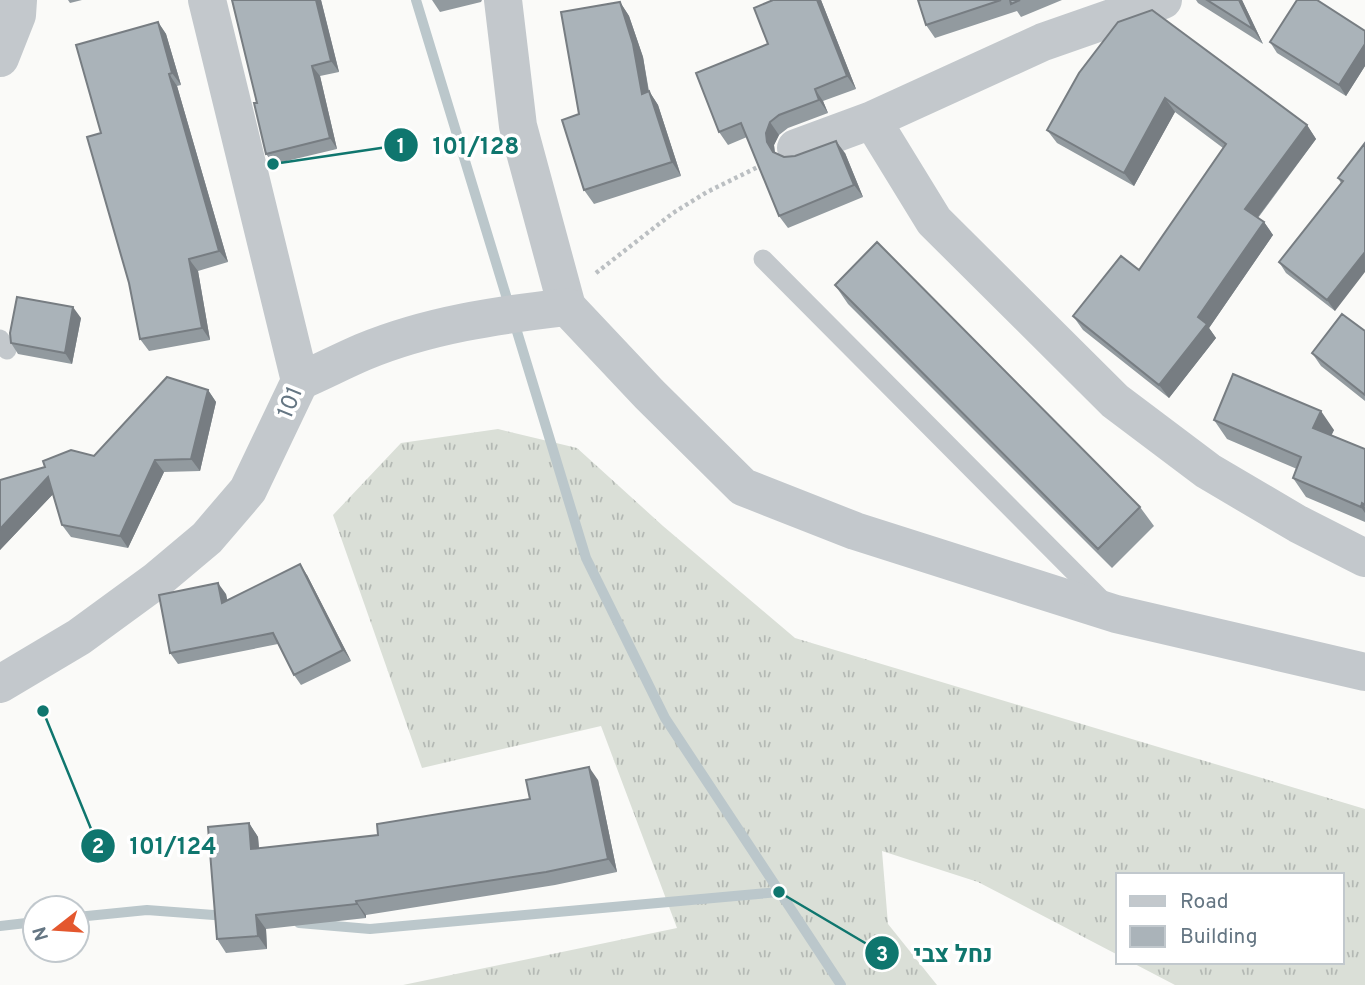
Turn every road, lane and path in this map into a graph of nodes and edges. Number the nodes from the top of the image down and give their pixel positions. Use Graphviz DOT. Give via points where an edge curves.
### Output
graph roads {
  1 [pos="19,0"];
  2 [pos="207,0"];
  3 [pos="503,0"];
  4 [pos="1163,0"];
  5 [pos="0,58"];
  6 [pos="872,120"];
  7 [pos="796,148"];
  8 [pos="763,259"];
  9 [pos="567,307"];
  10 [pos="300,381"];
  11 [pos="1365,558"];
  12 [pos="1115,614"];
  13 [pos="1365,672"];
  14 [pos="3,676"];
  1 -- 5 [label="street"];
  2 -- 10 [label="street, 101"];
  3 -- 9 [label="street" via="518,126"];
  4 -- 6 [label="street" via="1043,42"];
  6 -- 7 [label="street"];
  6 -- 11 [label="street" via="934,221 1115,401 1208,471"];
  7 -- 9 [label="path" via="673,213 579,287"];
  8 -- 12 [label="lane"];
  9 -- 10 [label="street" via="435,328 365,351"];
  9 -- 12 [label="street" via="743,487 855,531"];
  10 -- 14 [label="street, 101" via="248,490 207,538 79,637"];
  12 -- 13 [label="street"];
}
